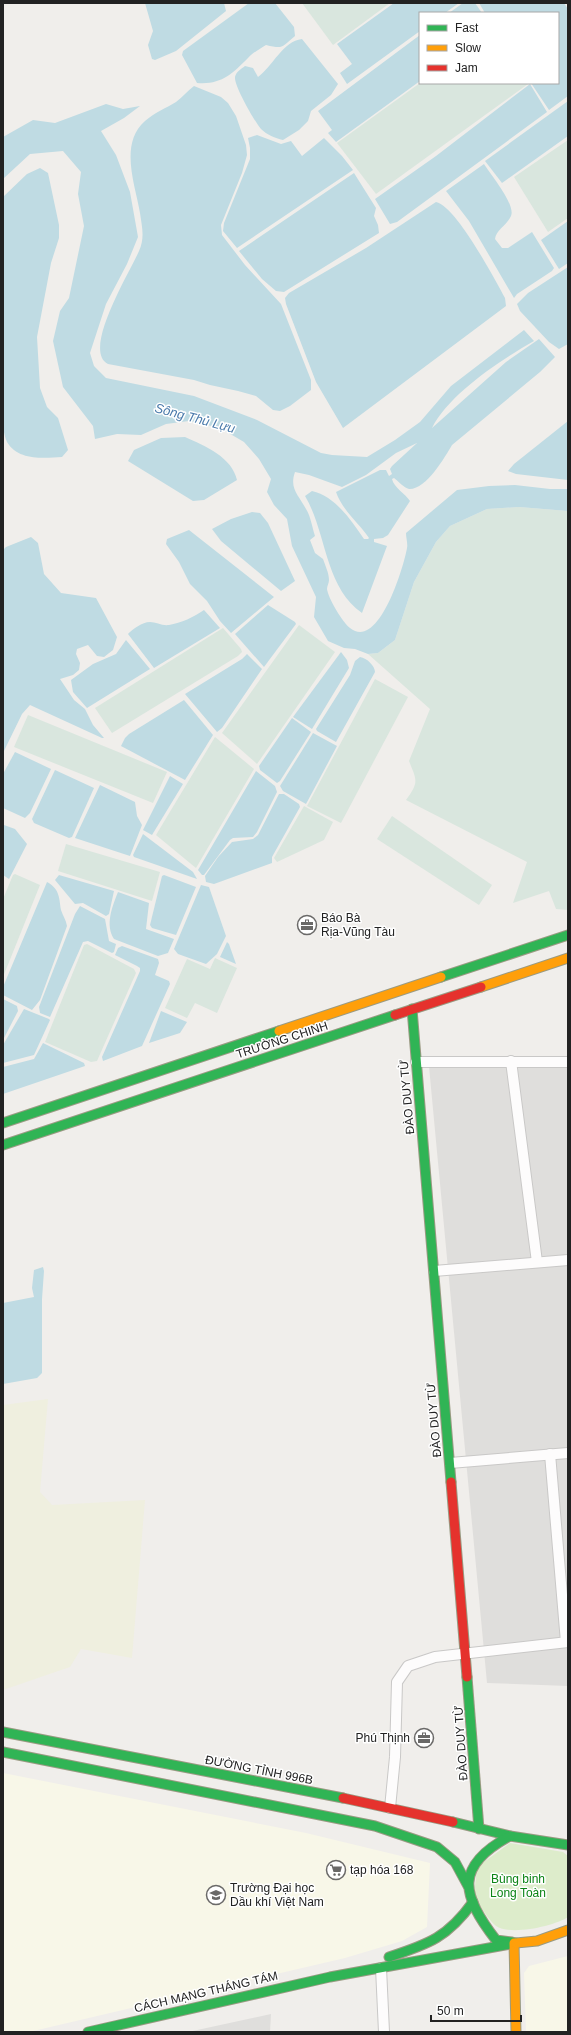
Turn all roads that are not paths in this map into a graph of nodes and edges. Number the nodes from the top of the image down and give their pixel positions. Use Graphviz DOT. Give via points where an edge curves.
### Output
graph roads {
  1 [pos="568,935"];
  2 [pos="568,958"];
  3 [pos="410,999"];
  4 [pos="511,1061"];
  5 [pos="416,1062"];
  6 [pos="568,1062"];
  7 [pos="3,1123"];
  8 [pos="3,1145"];
  9 [pos="568,1260"];
  10 [pos="537,1262"];
  11 [pos="434,1272"];
  12 [pos="568,1453"];
  13 [pos="550,1454"];
  14 [pos="450,1463"];
  15 [pos="567,1642"];
  16 [pos="466,1655"];
  17 [pos="3,1732"];
  18 [pos="3,1752"];
  19 [pos="386,1806"];
  20 [pos="375,1826"];
  21 [pos="479,1829"];
  22 [pos="510,1836"];
  23 [pos="568,1846"];
  24 [pos="468,1886"];
  25 [pos="473,1902"];
  26 [pos="568,1930"];
  27 [pos="514,1943"];
  28 [pos="381,1968"];
  29 [pos="330,1977"];
  30 [pos="88,2032"];
  31 [pos="384,2032"];
  32 [pos="516,2032"];
  1 -- 3 [label="main road, TRƯỜNG CHINH"];
  2 -- 3 [label="main road, TRƯỜNG CHINH"];
  3 -- 5 [label="main road, ĐÀO DUY TỪ"];
  3 -- 7 [label="main road, TRƯỜNG CHINH"];
  3 -- 8 [label="main road, TRƯỜNG CHINH"];
  4 -- 5 [label="street"];
  4 -- 6 [label="street"];
  4 -- 10 [label="street"];
  5 -- 11 [label="main road, ĐÀO DUY TỪ"];
  9 -- 10 [label="street"];
  10 -- 11 [label="street"];
  11 -- 14 [label="main road, ĐÀO DUY TỪ"];
  12 -- 13 [label="street"];
  13 -- 14 [label="street"];
  13 -- 15 [label="street"];
  14 -- 16 [label="main road, ĐÀO DUY TỪ"];
  15 -- 16 [label="street"];
  16 -- 19 [label="street" via="435,1657 408,1666 397,1682 395,1757"];
  16 -- 21 [label="main road, ĐÀO DUY TỪ"];
  17 -- 19 [label="main road, ĐƯỜNG TỈNH 996B"];
  18 -- 20 [label="main road"];
  19 -- 20 [label="main road"];
  19 -- 21 [label="main road, ĐƯỜNG TỈNH 996B"];
  20 -- 24 [label="main road" via="437,1847 455,1862"];
  21 -- 22 [label="main road, ĐƯỜNG TỈNH 996B"];
  22 -- 23 [label="main road"];
  22 -- 24 [label="main road" via="496,1843 485,1853 475,1865"];
  24 -- 25 [label="main road"];
  25 -- 27 [label="main road" via="496,1940"];
  25 -- 29 [label="main road, CÁCH MẠNG THÁNG TÁM" via="453,1928 439,1939"];
  26 -- 27 [label="main road" via="536,1941"];
  27 -- 28 [label="main road, CÁCH MẠNG THÁNG TÁM"];
  27 -- 32 [label="main road"];
  28 -- 29 [label="main road, CÁCH MẠNG THÁNG TÁM"];
  28 -- 31 [label="street"];
  29 -- 30 [label="main road, CÁCH MẠNG THÁNG TÁM"];
}
